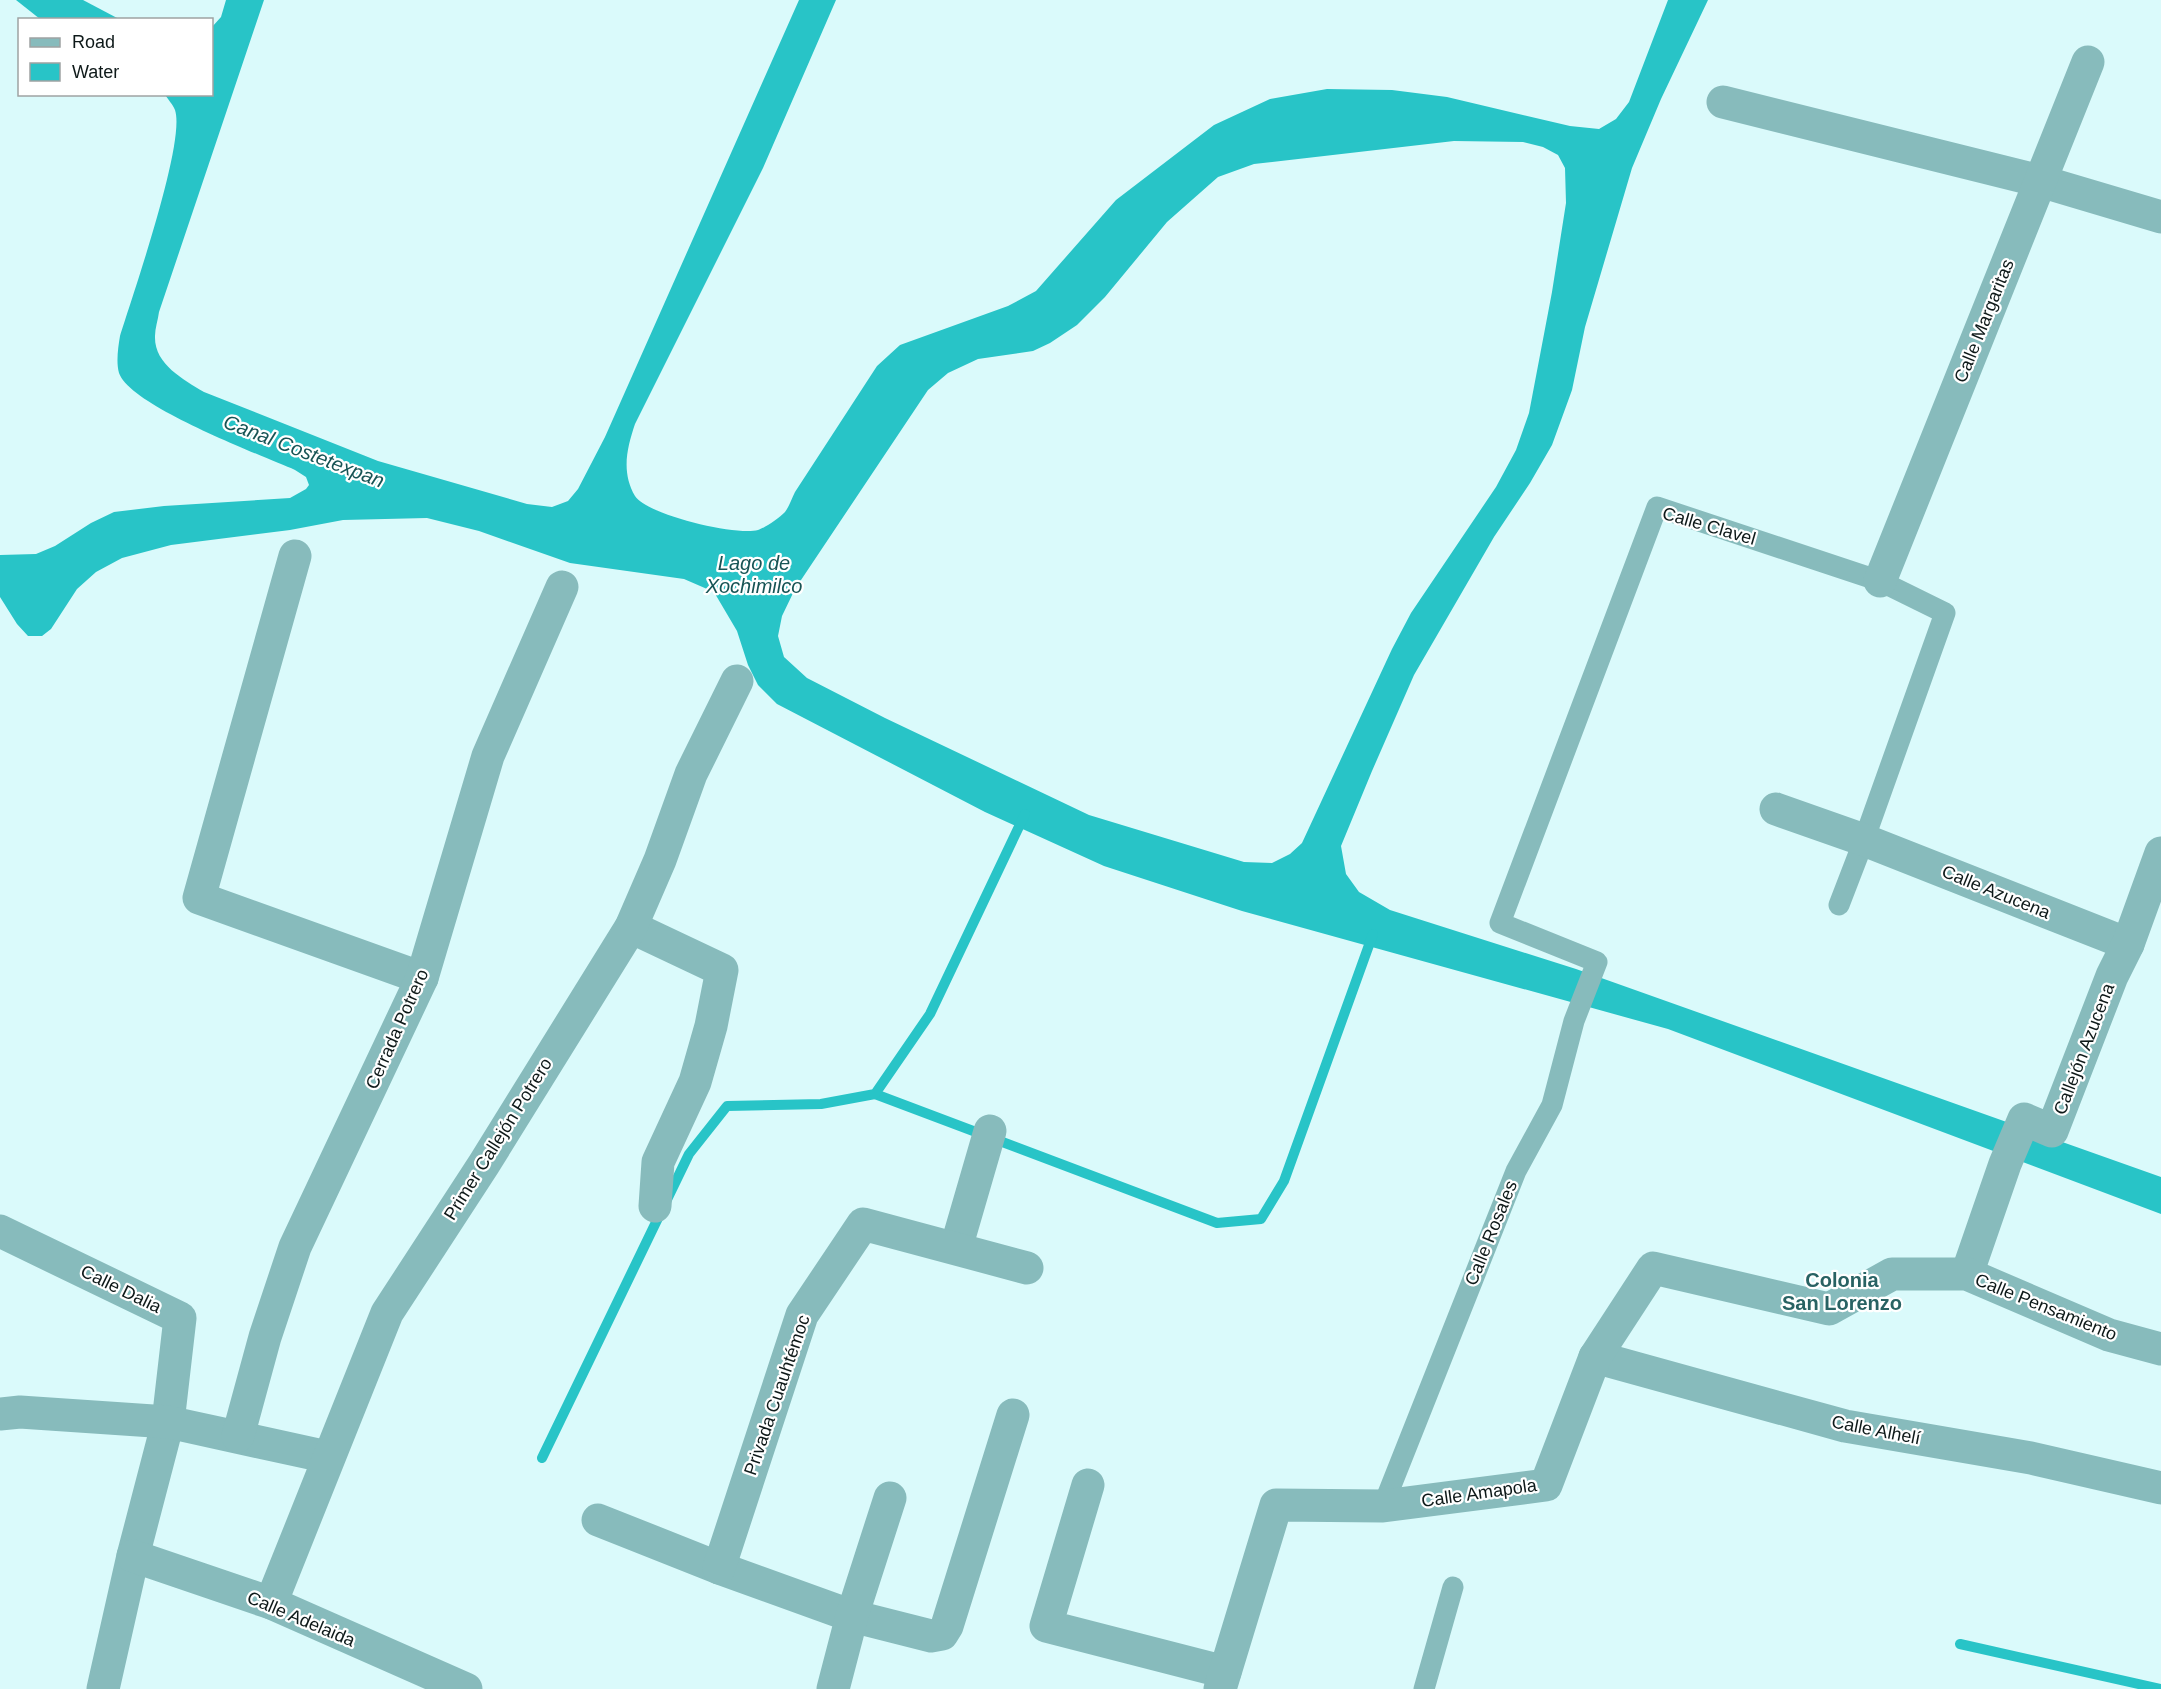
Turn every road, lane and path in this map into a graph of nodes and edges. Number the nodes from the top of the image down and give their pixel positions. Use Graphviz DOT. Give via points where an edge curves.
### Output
graph roads {
  1 [pos="2088,62"];
  2 [pos="1723,102"];
  3 [pos="2040,182"];
  4 [pos="2161,217"];
  5 [pos="295,556"];
  6 [pos="1881,580"];
  7 [pos="562,587"];
  8 [pos="737,681"];
  9 [pos="1776,808"];
  10 [pos="1864,840"];
  11 [pos="2161,853"];
  12 [pos="1839,905"];
  13 [pos="2150,913"];
  14 [pos="631,927"];
  15 [pos="2128,944"];
  16 [pos="1596,966"];
  17 [pos="422,978"];
  18 [pos="990,1131"];
  19 [pos="655,1206"];
  20 [pos="0,1231"];
  21 [pos="956,1248"];
  22 [pos="1027,1268"];
  23 [pos="1967,1274"];
  24 [pos="2161,1349"];
  25 [pos="1595,1357"];
  26 [pos="0,1414"];
  27 [pos="1013,1415"];
  28 [pos="168,1422"];
  29 [pos="238,1436"];
  30 [pos="328,1457"];
  31 [pos="1089,1485"];
  32 [pos="2161,1488"];
  33 [pos="890,1498"];
  34 [pos="1383,1506"];
  35 [pos="598,1520"];
  36 [pos="134,1556"];
  37 [pos="719,1568"];
  38 [pos="1453,1587"];
  39 [pos="271,1604"];
  40 [pos="852,1616"];
  41 [pos="1223,1681"];
  42 [pos="104,1689"];
  43 [pos="466,1689"];
  44 [pos="833,1689"];
  45 [pos="1424,1689"];
  1 -- 3 [label="street, Calle Margaritas"];
  2 -- 3 [label="street"];
  3 -- 4 [label="street"];
  3 -- 6 [label="street, Calle Margaritas"];
  5 -- 17 [label="street" via="199,898"];
  6 -- 10 [label="lane, Calle Clavel" via="1945,613"];
  6 -- 16 [label="lane, Calle Clavel" via="1658,507 1500,922"];
  7 -- 17 [label="street, Cerrada Potrero" via="488,756"];
  8 -- 14 [label="street, Primer Callejón Potrero" via="691,774"];
  9 -- 10 [label="street, Calle Azucena"];
  10 -- 12 [label="lane"];
  10 -- 15 [label="street, Calle Azucena"];
  11 -- 13 [label="street, Callejón Azucena"];
  13 -- 15 [label="street, Callejón Azucena"];
  14 -- 19 [label="street" via="723,970 695,1082 658,1162"];
  14 -- 30 [label="street, Primer Callejón Potrero" via="387,1313"];
  15 -- 23 [label="street, Callejón Azucena" via="2052,1131 2024,1119"];
  16 -- 34 [label="lane, Calle Rosales" via="1574,1021 1552,1105 1516,1171"];
  17 -- 29 [label="street, Cerrada Potrero" via="295,1247"];
  18 -- 21 [label="street"];
  20 -- 28 [label="street, Calle Dalia" via="180,1318"];
  21 -- 22 [label="street, Privada Cuauhtémoc"];
  21 -- 37 [label="street, Privada Cuauhtémoc" via="862,1224 802,1315"];
  23 -- 24 [label="street, Calle Pensamiento" via="2109,1335"];
  23 -- 25 [label="street, Calle Pensamiento" via="1892,1274 1829,1309 1653,1268"];
  25 -- 32 [label="street, Calle Alhelí" via="1845,1426 2031,1458"];
  25 -- 34 [label="street, Calle Amapola" via="1546,1485"];
  26 -- 28 [label="street"];
  27 -- 40 [label="street" via="942,1634 931,1636"];
  28 -- 29 [label="street"];
  28 -- 36 [label="street, Calle Dalia"];
  29 -- 30 [label="street"];
  30 -- 39 [label="street, Primer Callejón Potrero"];
  31 -- 41 [label="street" via="1046,1626"];
  33 -- 40 [label="street"];
  34 -- 41 [label="street, Calle Amapola" via="1276,1505"];
  35 -- 37 [label="street"];
  36 -- 39 [label="street, Calle Adelaida"];
  36 -- 42 [label="street, Calle Dalia"];
  37 -- 40 [label="street"];
  38 -- 45 [label="lane"];
  39 -- 43 [label="street, Calle Adelaida"];
  40 -- 44 [label="street"];
}
